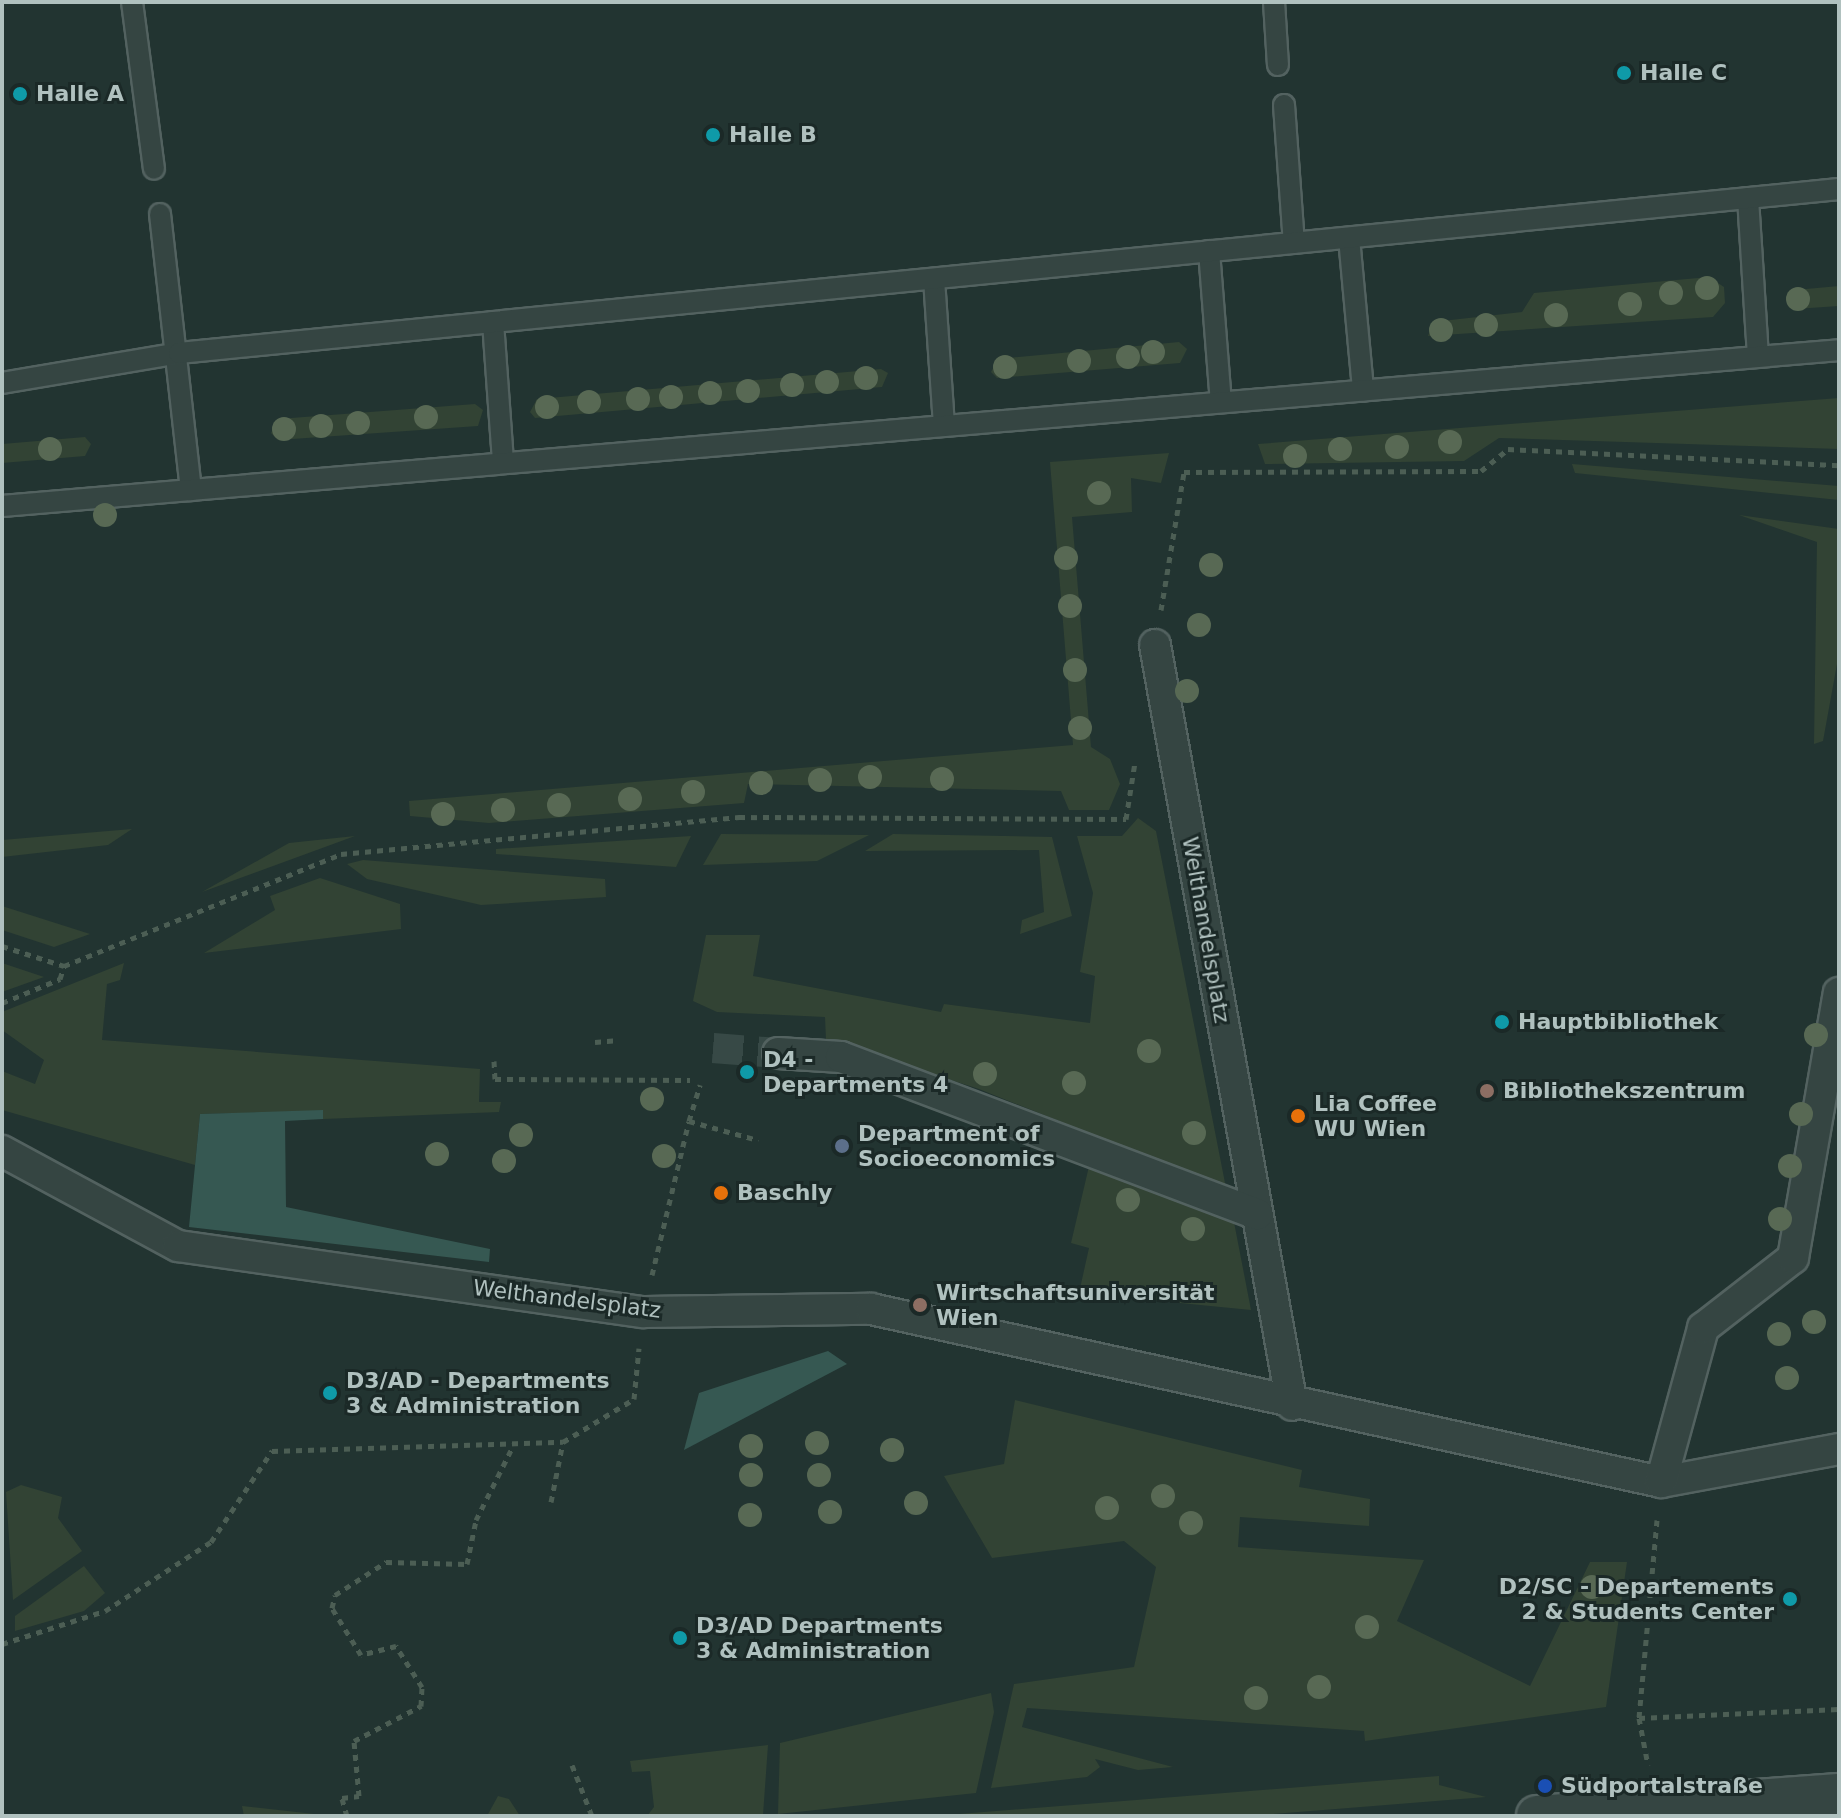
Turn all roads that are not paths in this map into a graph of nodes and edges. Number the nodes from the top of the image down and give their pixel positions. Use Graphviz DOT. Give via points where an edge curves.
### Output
graph roads {
  1 [pos="132,2"];
  2 [pos="1274,2"];
  3 [pos="1278,65"];
  4 [pos="1284,105"];
  5 [pos="154,169"];
  6 [pos="1839,189"];
  7 [pos="1748,198"];
  8 [pos="160,214"];
  9 [pos="1349,238"];
  10 [pos="1294,243"];
  11 [pos="1209,251"];
  12 [pos="934,279"];
  13 [pos="493,322"];
  14 [pos="1839,350"];
  15 [pos="179,353"];
  16 [pos="1758,356"];
  17 [pos="2,383"];
  18 [pos="1363,390"];
  19 [pos="1221,402"];
  20 [pos="944,426"];
  21 [pos="503,463"];
  22 [pos="191,490"];
  23 [pos="2,506"];
  24 [pos="1155,645"];
  25 [pos="1839,993"];
  26 [pos="778,1053"];
  27 [pos="2,1151"];
  28 [pos="1257,1214"];
  29 [pos="1292,1405"];
  30 [pos="1839,1449"];
  31 [pos="1661,1482"];
  32 [pos="1839,1794"];
  33 [pos="1537,1816"];
  1 -- 5 [label="lane"];
  2 -- 3 [label="lane"];
  4 -- 10 [label="lane"];
  6 -- 7 [label="lane"];
  7 -- 9 [label="lane"];
  7 -- 16 [label="lane"];
  8 -- 15 [label="lane"];
  9 -- 10 [label="lane"];
  9 -- 18 [label="lane"];
  10 -- 11 [label="lane"];
  11 -- 12 [label="lane"];
  11 -- 19 [label="lane"];
  12 -- 13 [label="lane"];
  12 -- 20 [label="lane"];
  13 -- 15 [label="lane"];
  13 -- 21 [label="lane"];
  14 -- 16 [label="lane"];
  15 -- 17 [label="lane"];
  15 -- 22 [label="lane"];
  16 -- 18 [label="lane"];
  18 -- 19 [label="lane"];
  19 -- 20 [label="lane"];
  20 -- 21 [label="lane"];
  21 -- 22 [label="lane"];
  22 -- 23 [label="lane"];
  24 -- 28 [label="street, Welthandelsplatz"];
  25 -- 31 [label="street" via="1793,1258 1703,1328"];
  26 -- 28 [label="street" via="841,1057"];
  27 -- 29 [label="street, Welthandelsplatz" via="178,1246 643,1312 871,1309"];
  28 -- 29 [label="street, Welthandelsplatz"];
  29 -- 31 [label="street, Welthandelsplatz"];
  30 -- 31 [label="street, Welthandelsplatz"];
  32 -- 33 [label="street"];
}
